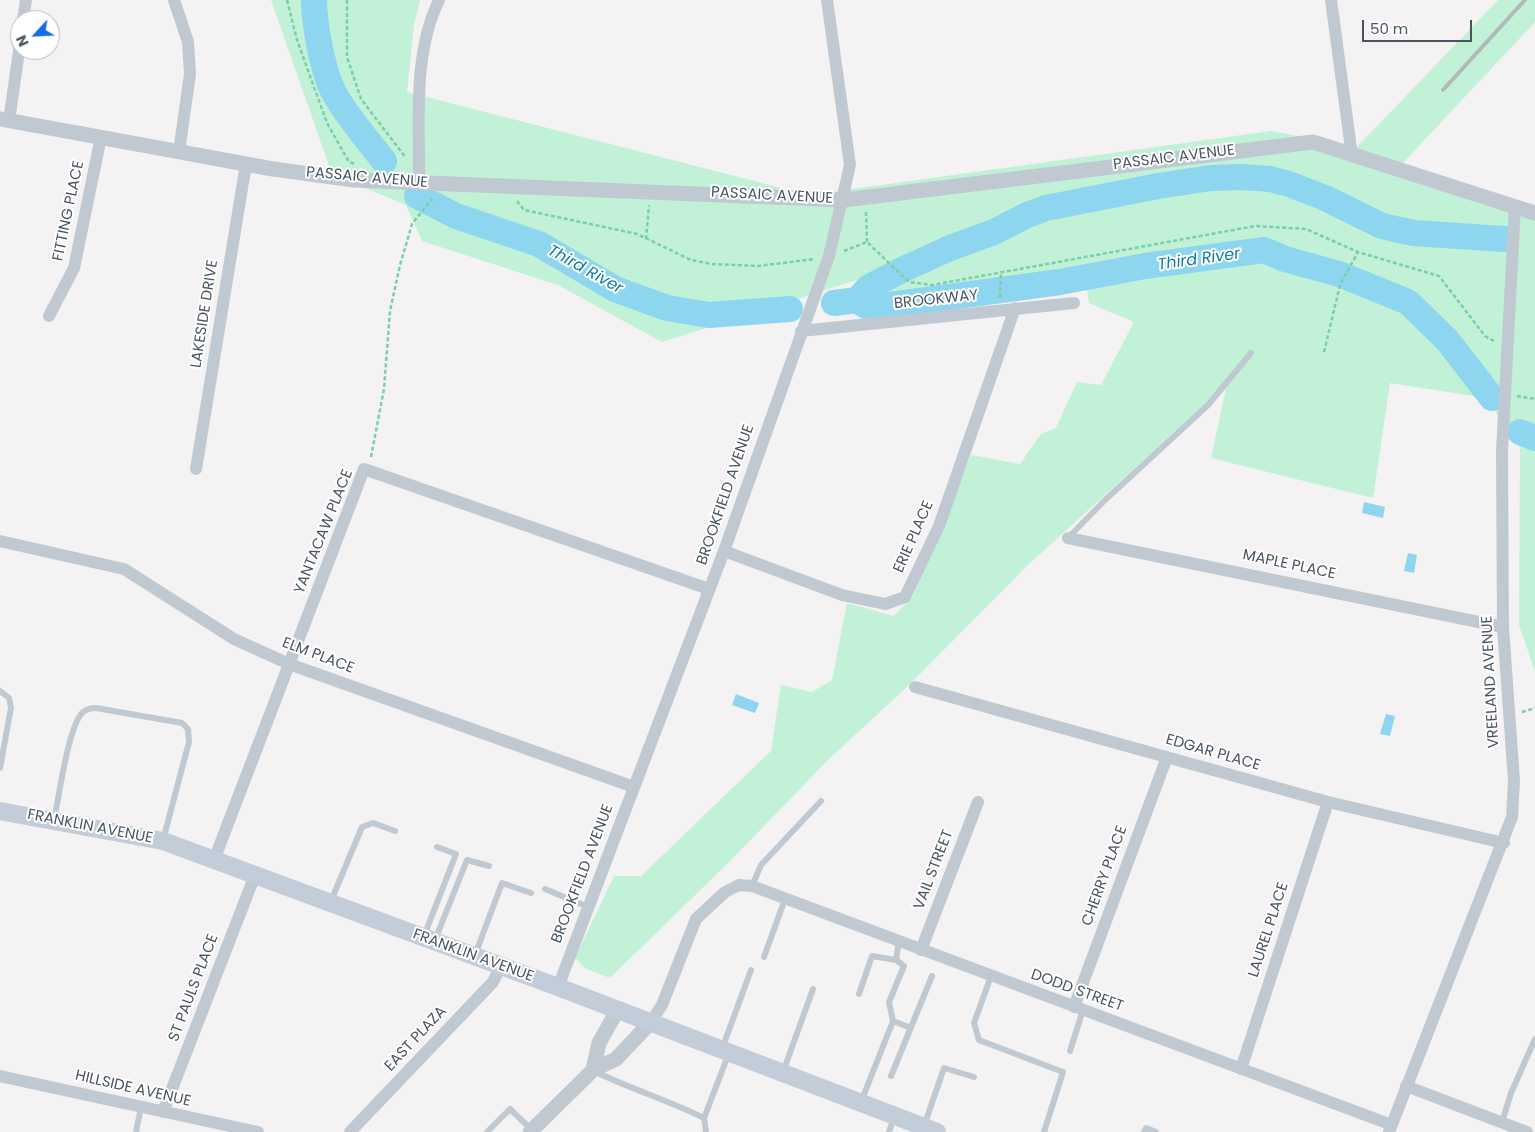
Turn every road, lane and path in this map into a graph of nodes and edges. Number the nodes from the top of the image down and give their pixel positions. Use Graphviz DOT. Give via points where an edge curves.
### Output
graph roads {
  1 [pos="174,0"];
  2 [pos="287,0"];
  3 [pos="347,0"];
  4 [pos="439,0"];
  5 [pos="827,0"];
  6 [pos="1331,0"];
  7 [pos="17,60"];
  8 [pos="5,120"];
  9 [pos="100,137"];
  10 [pos="179,152"];
  11 [pos="1352,156"];
  12 [pos="406,160"];
  13 [pos="246,164"];
  14 [pos="362,167"];
  15 [pos="419,184"];
  16 [pos="651,191"];
  17 [pos="433,197"];
  18 [pos="866,197"];
  19 [pos="844,200"];
  20 [pos="517,202"];
  21 [pos="1515,206"];
  22 [pos="1535,213"];
  23 [pos="646,238"];
  24 [pos="867,242"];
  25 [pos="1358,252"];
  26 [pos="828,256"];
  27 [pos="1001,272"];
  28 [pos="1000,299"];
  29 [pos="1074,303"];
  30 [pos="1015,308"];
  31 [pos="49,316"];
  32 [pos="800,330"];
  33 [pos="1508,350"];
  34 [pos="1324,352"];
  35 [pos="1251,353"];
  36 [pos="1506,393"];
  37 [pos="1535,399"];
  38 [pos="196,469"];
  39 [pos="368,471"];
  40 [pos="1068,538"];
  41 [pos="0,541"];
  42 [pos="724,551"];
  43 [pos="709,589"];
  44 [pos="1503,627"];
  45 [pos="289,664"];
  46 [pos="915,688"];
  47 [pos="0,691"];
  48 [pos="1167,757"];
  49 [pos="0,768"];
  50 [pos="634,787"];
  51 [pos="822,801"];
  52 [pos="978,802"];
  53 [pos="1328,802"];
  54 [pos="0,811"];
  55 [pos="54,820"];
  56 [pos="395,831"];
  57 [pos="163,841"];
  58 [pos="1504,843"];
  59 [pos="437,847"];
  60 [pos="214,860"];
  61 [pos="489,866"];
  62 [pos="255,875"];
  63 [pos="752,886"];
  64 [pos="545,889"];
  65 [pos="531,893"];
  66 [pos="785,899"];
  67 [pos="330,902"];
  68 [pos="588,906"];
  69 [pos="429,939"];
  70 [pos="899,941"];
  71 [pos="921,950"];
  72 [pos="475,956"];
  73 [pos="764,957"];
  74 [pos="896,960"];
  75 [pos="501,966"];
  76 [pos="751,970"];
  77 [pos="932,976"];
  78 [pos="991,976"];
  79 [pos="558,987"];
  80 [pos="813,989"];
  81 [pos="859,994"];
  82 [pos="1079,1008"];
  83 [pos="618,1011"];
  84 [pos="893,1021"];
  85 [pos="650,1023"];
  86 [pos="911,1028"];
  87 [pos="1535,1039"];
  88 [pos="725,1051"];
  89 [pos="1070,1051"];
  90 [pos="1241,1069"];
  91 [pos="593,1070"];
  92 [pos="783,1073"];
  93 [pos="0,1076"];
  94 [pos="892,1076"];
  95 [pos="974,1077"];
  96 [pos="1406,1086"];
  97 [pos="861,1103"];
  98 [pos="140,1107"];
  99 [pos="163,1112"];
  100 [pos="704,1118"];
  101 [pos="1502,1122"];
  102 [pos="892,1124"];
  103 [pos="1390,1129"];
  104 [pos="931,1130"];
  105 [pos="531,1131"];
  106 [pos="136,1132"];
  107 [pos="258,1132"];
  108 [pos="350,1132"];
  109 [pos="487,1132"];
  110 [pos="706,1132"];
  111 [pos="1044,1132"];
  112 [pos="1144,1132"];
  113 [pos="1156,1132"];
  114 [pos="1527,1132"];
  1 -- 10 [label="street" via="188,42 190,74"];
  2 -- 14 [label="path" via="297,40 327,123 349,162"];
  3 -- 12 [label="path" via="347,57 361,99"];
  4 -- 15 [label="street" via="426,34 420,73"];
  5 -- 19 [label="street, BROOKFIELD AVENUE" via="850,165"];
  6 -- 11 [label="street"];
  7 -- 8 [label="street"];
  8 -- 9 [label="street, PASSAIC AVENUE"];
  9 -- 10 [label="street, PASSAIC AVENUE"];
  9 -- 31 [label="street, FITTING PLACE" via="74,268"];
  10 -- 13 [label="street, PASSAIC AVENUE"];
  11 -- 18 [label="street, PASSAIC AVENUE" via="1313,142 1288,144"];
  11 -- 21 [label="street, PASSAIC AVENUE"];
  13 -- 15 [label="street, PASSAIC AVENUE" via="354,180"];
  13 -- 38 [label="street, LAKESIDE DRIVE"];
  15 -- 16 [label="street, PASSAIC AVENUE"];
  16 -- 19 [label="street, PASSAIC AVENUE"];
  16 -- 23 [label="path"];
  17 -- 39 [label="path" via="412,224 390,312 384,389"];
  18 -- 19 [label="street, PASSAIC AVENUE"];
  18 -- 24 [label="path"];
  19 -- 26 [label="street, BROOKFIELD AVENUE"];
  20 -- 23 [label="path" via="524,210"];
  21 -- 22 [label="street, PASSAIC AVENUE"];
  21 -- 33 [label="street, VREELAND AVENUE"];
  23 -- 26 [label="path" via="692,260 712,264 758,266"];
  24 -- 26 [label="path"];
  24 -- 27 [label="path" via="909,282 932,285"];
  25 -- 27 [label="path" via="1306,229 1255,226"];
  25 -- 33 [label="path" via="1439,276 1486,336"];
  25 -- 34 [label="path" via="1340,285"];
  26 -- 32 [label="street, BROOKFIELD AVENUE"];
  27 -- 28 [label="path"];
  29 -- 30 [label="street, BROOKWAY"];
  30 -- 32 [label="street, BROOKWAY"];
  30 -- 42 [label="street, ERIE PLACE" via="939,526 905,597 886,604 842,595"];
  32 -- 42 [label="street, BROOKFIELD AVENUE"];
  33 -- 36 [label="street, VREELAND AVENUE"];
  35 -- 40 [label="lane" via="1208,405 1104,500"];
  36 -- 37 [label="path"];
  36 -- 44 [label="street, VREELAND AVENUE" via="1502,451"];
  39 -- 43 [label="street, YANTACAW PLACE"];
  39 -- 45 [label="street, YANTACAW PLACE" via="364,470"];
  40 -- 44 [label="street, MAPLE PLACE"];
  41 -- 45 [label="street, ELM PLACE" via="124,569 234,639"];
  42 -- 43 [label="street, BROOKFIELD AVENUE"];
  43 -- 50 [label="street, BROOKFIELD AVENUE"];
  44 -- 58 [label="street, VREELAND AVENUE" via="1514,780 1512,817"];
  45 -- 50 [label="street, ELM PLACE"];
  45 -- 60 [label="street, YANTACAW PLACE"];
  46 -- 48 [label="street, EDGAR PLACE"];
  47 -- 49 [label="lane" via="9,698 11,708"];
  48 -- 53 [label="street, EDGAR PLACE"];
  48 -- 82 [label="street, CHERRY PLACE"];
  50 -- 68 [label="street, BROOKFIELD AVENUE"];
  51 -- 63 [label="lane" via="761,865"];
  52 -- 71 [label="street, VAIL STREET"];
  53 -- 58 [label="street, EDGAR PLACE"];
  53 -- 90 [label="street, LAUREL PLACE"];
  54 -- 55 [label="main road, FRANKLIN AVENUE"];
  55 -- 57 [label="main road, FRANKLIN AVENUE"];
  55 -- 57 [label="lane" via="72,736 85,711 96,708 182,723 188,729 189,742"];
  56 -- 67 [label="lane" via="373,823 362,827"];
  57 -- 60 [label="main road, FRANKLIN AVENUE"];
  58 -- 96 [label="street, VREELAND AVENUE"];
  59 -- 69 [label="lane" via="456,854"];
  60 -- 62 [label="main road, FRANKLIN AVENUE"];
  61 -- 69 [label="lane" via="467,860"];
  62 -- 67 [label="main road, FRANKLIN AVENUE"];
  62 -- 99 [label="street, ST PAULS PLACE"];
  63 -- 66 [label="street, DODD STREET"];
  63 -- 85 [label="street" via="739,885 725,892 696,919 662,1005"];
  64 -- 68 [label="lane"];
  65 -- 72 [label="lane" via="502,883"];
  66 -- 70 [label="street, DODD STREET"];
  66 -- 73 [label="lane"];
  67 -- 69 [label="main road, FRANKLIN AVENUE"];
  68 -- 79 [label="street, BROOKFIELD AVENUE"];
  69 -- 72 [label="main road, FRANKLIN AVENUE"];
  70 -- 71 [label="street, DODD STREET"];
  70 -- 74 [label="lane"];
  71 -- 78 [label="street, DODD STREET"];
  72 -- 75 [label="main road, FRANKLIN AVENUE"];
  74 -- 81 [label="lane" via="872,956"];
  74 -- 84 [label="lane" via="904,966 889,1002"];
  75 -- 79 [label="main road, FRANKLIN AVENUE"];
  75 -- 108 [label="street, EAST PLAZA" via="493,982"];
  76 -- 88 [label="lane"];
  77 -- 86 [label="lane"];
  78 -- 82 [label="street, DODD STREET"];
  78 -- 111 [label="lane" via="974,1023 979,1040 1063,1072"];
  79 -- 83 [label="main road, FRANKLIN AVENUE"];
  80 -- 92 [label="lane"];
  82 -- 89 [label="lane"];
  82 -- 90 [label="street, DODD STREET"];
  83 -- 85 [label="main road, FRANKLIN AVENUE"];
  83 -- 91 [label="street" via="599,1042"];
  84 -- 86 [label="lane"];
  84 -- 97 [label="lane"];
  85 -- 88 [label="main road, FRANKLIN AVENUE"];
  85 -- 91 [label="street" via="616,1059"];
  86 -- 94 [label="lane"];
  87 -- 101 [label="lane" via="1514,1084"];
  88 -- 92 [label="main road, FRANKLIN AVENUE"];
  88 -- 100 [label="lane"];
  90 -- 103 [label="street, DODD STREET"];
  91 -- 100 [label="lane"];
  91 -- 105 [label="street"];
  92 -- 97 [label="main road, FRANKLIN AVENUE"];
  93 -- 98 [label="street, HILLSIDE AVENUE"];
  95 -- 104 [label="lane" via="944,1068"];
  96 -- 101 [label="street"];
  96 -- 103 [label="street, VREELAND AVENUE"];
  97 -- 102 [label="main road, FRANKLIN AVENUE"];
  98 -- 99 [label="street, HILLSIDE AVENUE"];
  98 -- 106 [label="lane"];
  99 -- 107 [label="street, HILLSIDE AVENUE"];
  100 -- 110 [label="lane"];
  101 -- 114 [label="street"];
  102 -- 104 [label="main road, FRANKLIN AVENUE"];
  105 -- 109 [label="lane" via="510,1109"];
  112 -- 113 [label="lane" via="1146,1128"];
}
